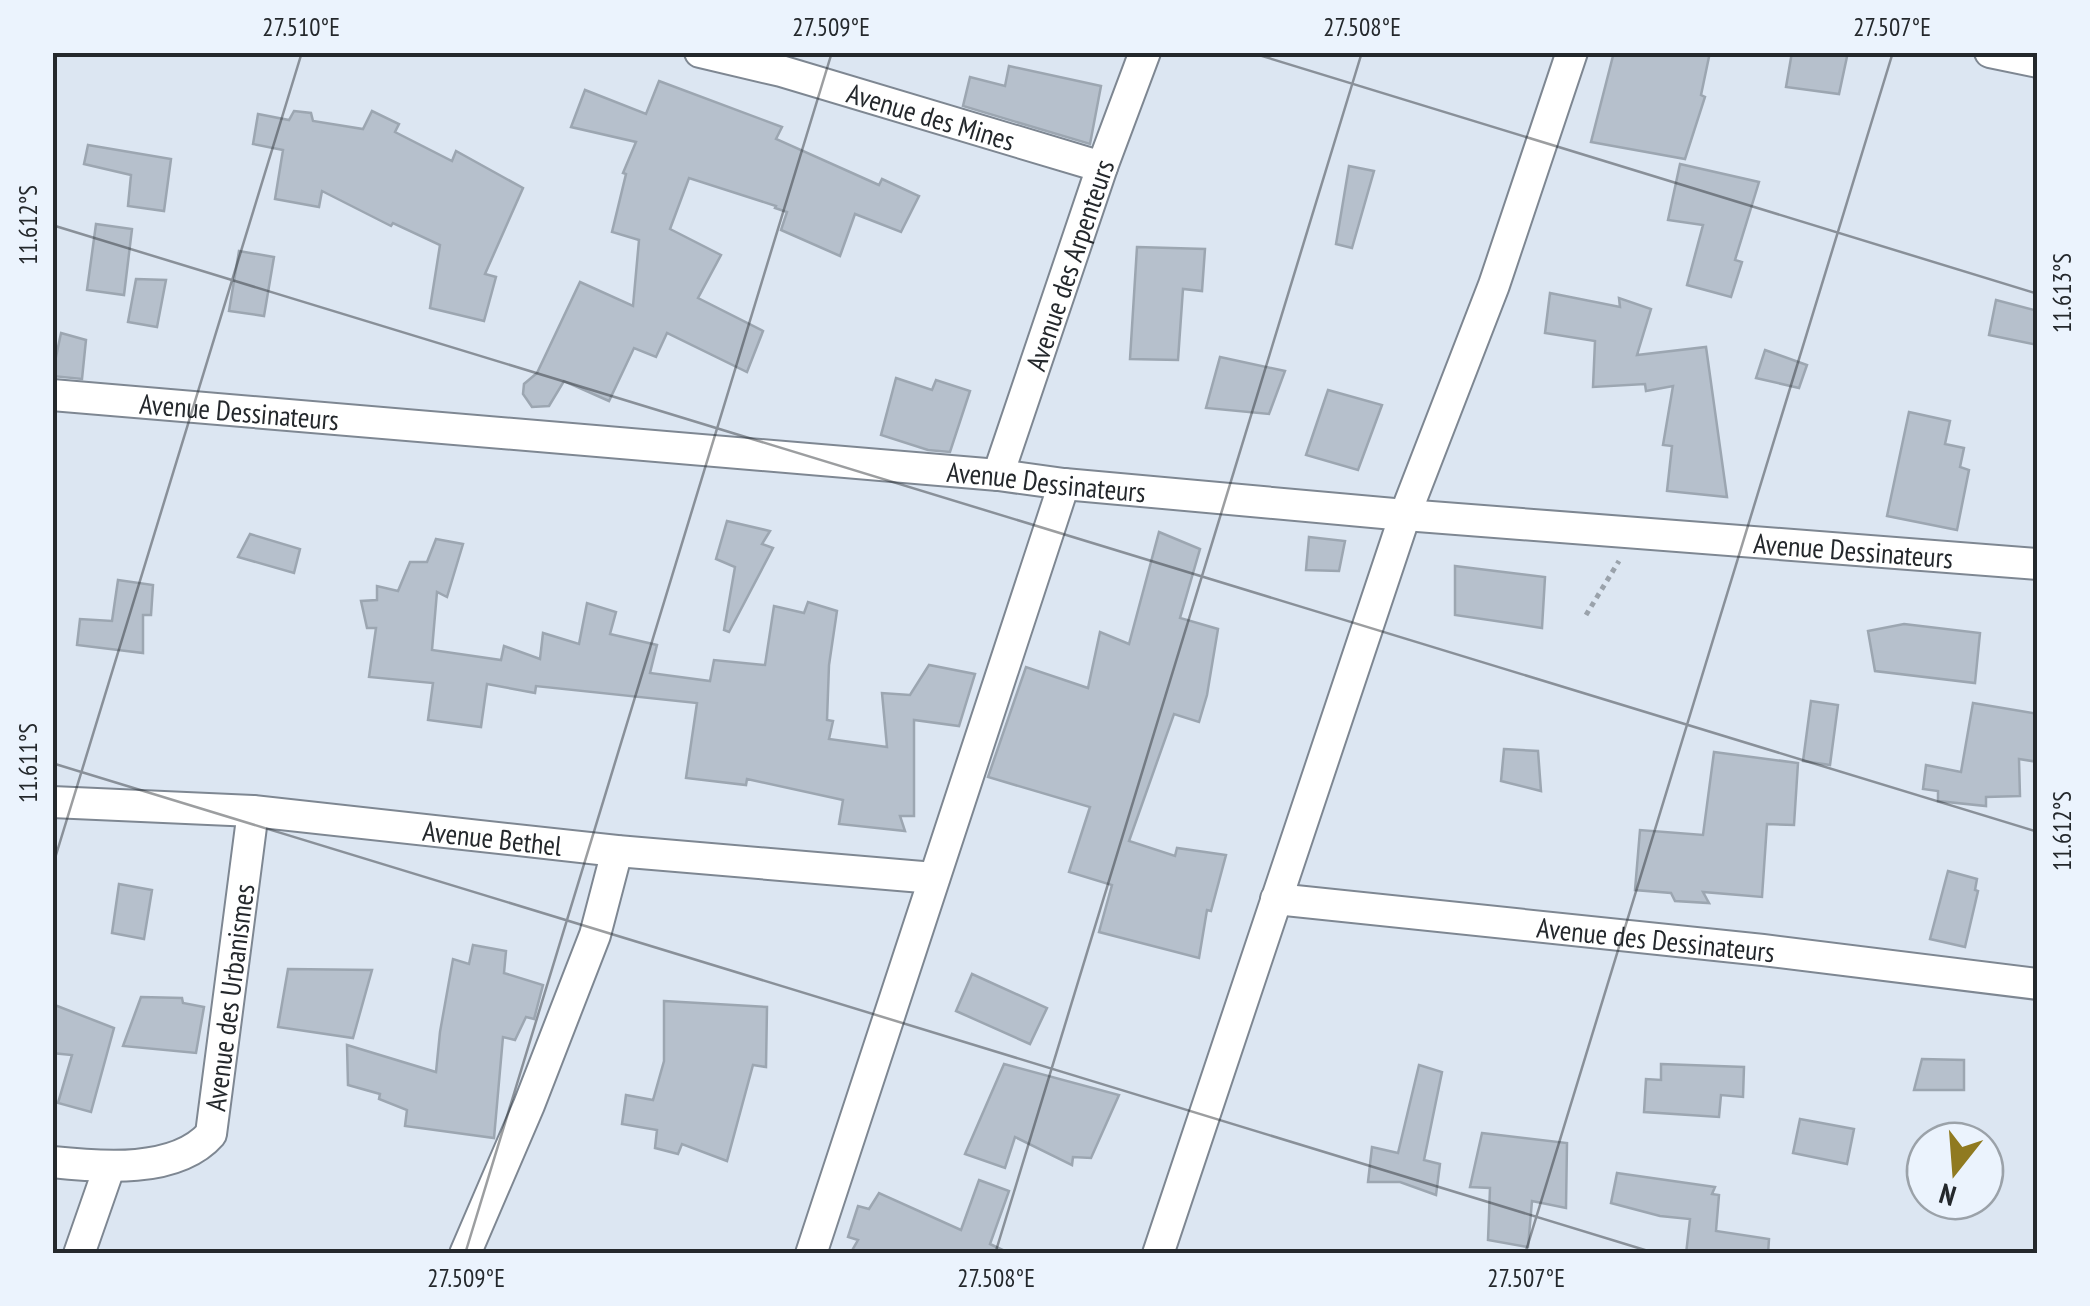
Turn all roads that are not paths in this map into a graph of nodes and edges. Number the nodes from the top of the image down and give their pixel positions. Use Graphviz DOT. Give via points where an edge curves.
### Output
graph roads {
  1 [pos="700,52"];
  2 [pos="1145,52"];
  3 [pos="1572,52"];
  4 [pos="1990,52"];
  5 [pos="785,62"];
  6 [pos="2038,62"];
  7 [pos="1102,167"];
  8 [pos="52,395"];
  9 [pos="998,475"];
  10 [pos="1064,484"];
  11 [pos="1405,514"];
  12 [pos="2038,564"];
  13 [pos="52,802"];
  14 [pos="253,812"];
  15 [pos="617,851"];
  16 [pos="934,878"];
  17 [pos="1276,899"];
  18 [pos="2038,984"];
  19 [pos="52,1162"];
  20 [pos="109,1168"];
  21 [pos="79,1254"];
  22 [pos="465,1254"];
  23 [pos="811,1254"];
  24 [pos="1158,1254"];
  1 -- 5 [label="street, Avenue des Mines"];
  2 -- 7 [label="street, Avenue des Arpenteurs"];
  3 -- 11 [label="street" via="1494,284"];
  4 -- 6 [label="street"];
  5 -- 7 [label="street, Avenue des Mines"];
  7 -- 9 [label="street, Avenue des Arpenteurs"];
  8 -- 9 [label="street, Avenue Dessinateurs"];
  9 -- 10 [label="street, Avenue Dessinateurs"];
  10 -- 11 [label="street, Avenue Dessinateurs"];
  10 -- 16 [label="street"];
  11 -- 12 [label="street, Avenue Dessinateurs"];
  11 -- 17 [label="street"];
  13 -- 14 [label="street, Avenue Bethel"];
  14 -- 15 [label="street, Avenue Bethel"];
  14 -- 20 [label="street, Avenue des Urbanismes" via="211,1134 190,1152"];
  15 -- 16 [label="street, Avenue Bethel"];
  15 -- 22 [label="street" via="595,935"];
  16 -- 23 [label="street"];
  17 -- 18 [label="street, Avenue des Dessinateurs"];
  17 -- 24 [label="street"];
  19 -- 20 [label="street, Avenue des Urbanismes"];
  20 -- 21 [label="street"];
}
